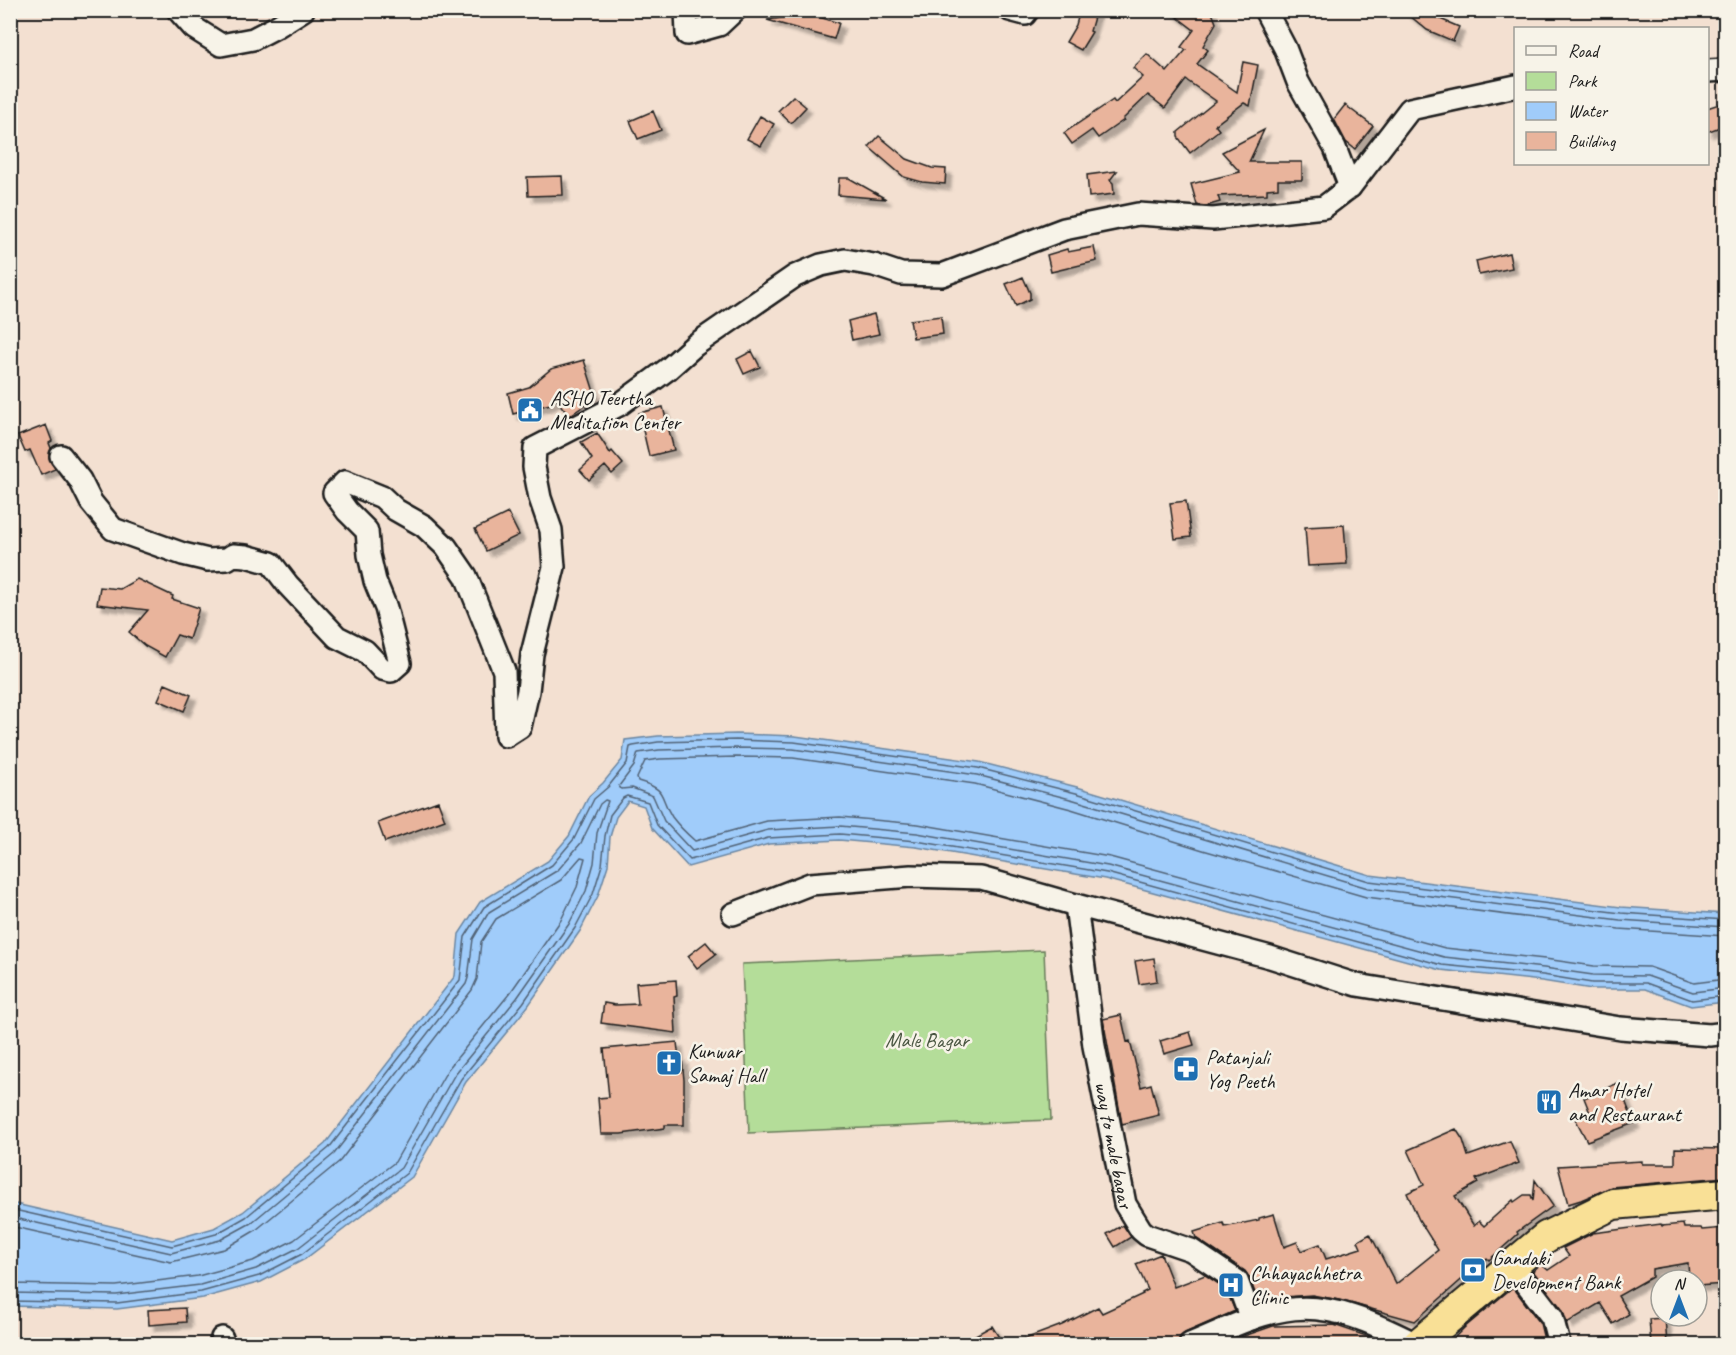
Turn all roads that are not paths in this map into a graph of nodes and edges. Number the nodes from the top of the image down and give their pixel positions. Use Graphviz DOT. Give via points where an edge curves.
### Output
graph roads {
  1 [pos="178,10"];
  2 [pos="303,10"];
  3 [pos="686,10"];
  4 [pos="735,10"];
  5 [pos="1010,10"];
  6 [pos="1028,10"];
  7 [pos="1265,10"];
  8 [pos="1725,70"];
  9 [pos="1709,71"];
  10 [pos="1514,86"];
  11 [pos="1350,187"];
  12 [pos="61,456"];
  13 [pos="1076,905"];
  14 [pos="733,914"];
  15 [pos="1725,1033"];
  16 [pos="1725,1194"];
  17 [pos="1512,1265"];
  18 [pos="1251,1319"];
  19 [pos="1190,1344"];
  20 [pos="1417,1344"];
  21 [pos="1559,1344"];
  1 -- 2 [label="street" via="194,28 221,45 253,39"];
  3 -- 4 [label="street" via="687,34 719,25"];
  5 -- 6 [label="street" via="1025,14"];
  7 -- 11 [label="street" via="1298,82 1335,148"];
  8 -- 9 [label="street"];
  10 -- 11 [label="street" via="1410,109"];
  11 -- 12 [label="street" via="1324,207 1213,219 1138,214 1064,229 942,275 901,274 874,264 845,260 821,264 795,276 695,345 619,405 535,448 534,467 550,530 554,567 532,654 520,727 506,736 504,671 466,576 446,547 424,526 382,497 345,482 334,493 367,531 375,581 400,663 391,671 382,669 365,651 337,637 271,563 233,555 208,560 113,529"];
  13 -- 14 [label="street" via="981,878 911,876 810,884"];
  13 -- 15 [label="street" via="1270,957 1357,985 1620,1028"];
  13 -- 18 [label="street, way to male bagar" via="1094,1046 1125,1204 1147,1235 1191,1250 1237,1281"];
  16 -- 17 [label="highway" via="1613,1204 1546,1237"];
  17 -- 20 [label="highway"];
  17 -- 21 [label="street" via="1552,1317"];
  18 -- 19 [label="street"];
  18 -- 20 [label="street" via="1290,1309 1330,1311"];
}
